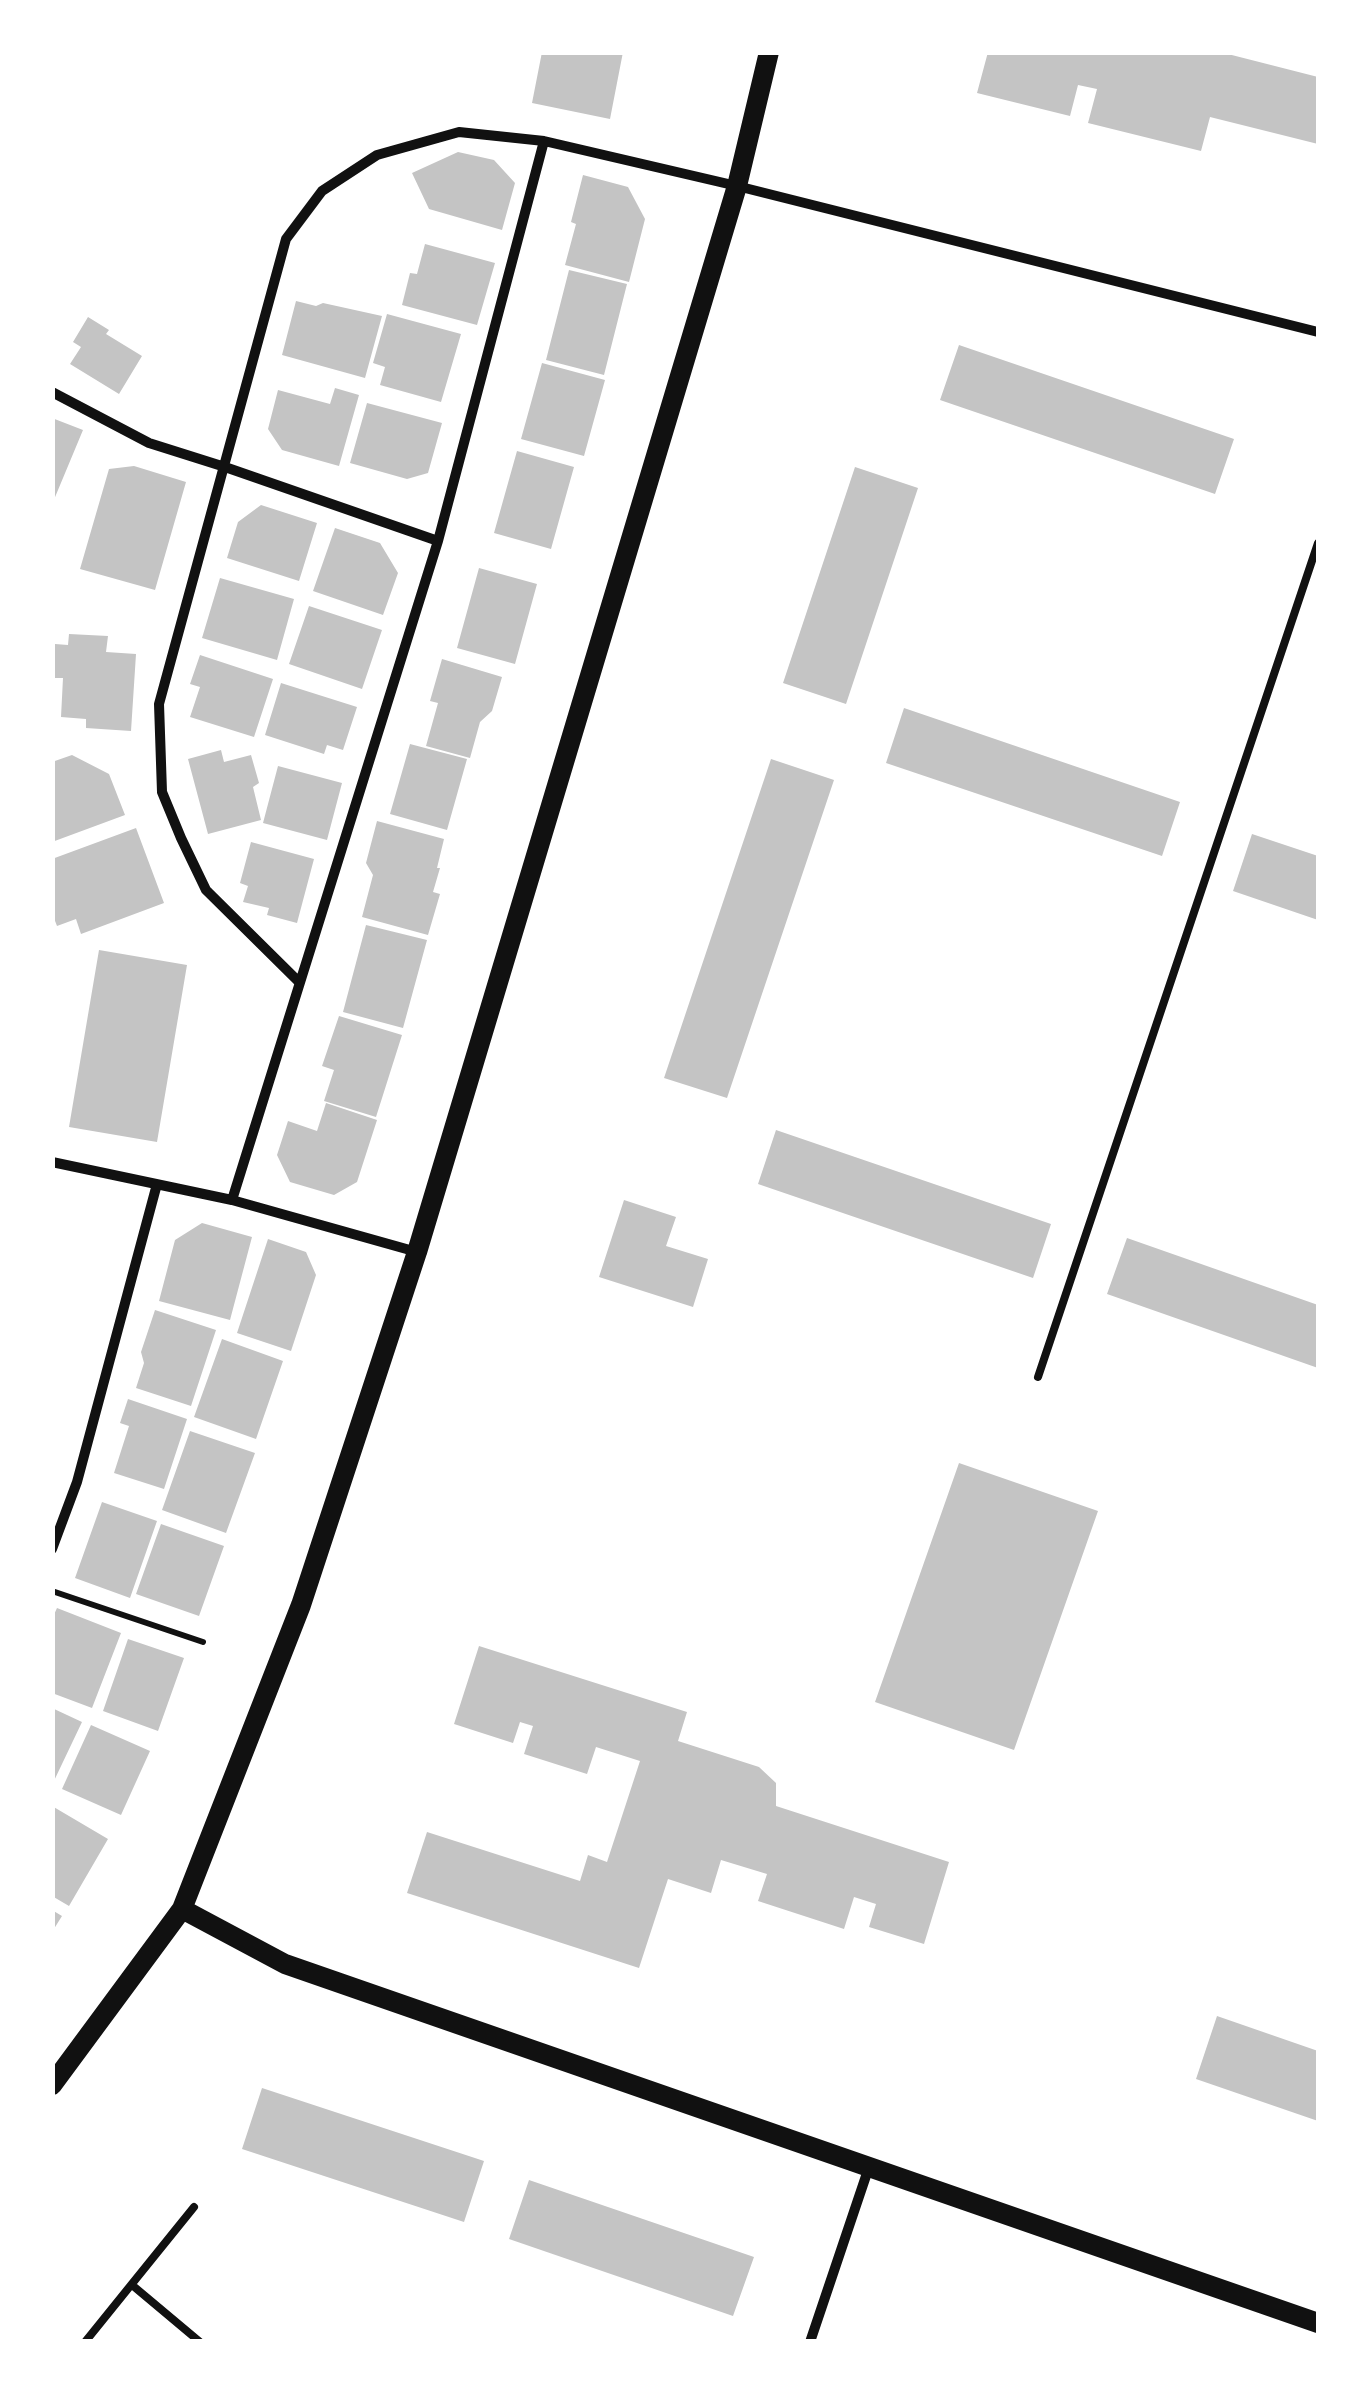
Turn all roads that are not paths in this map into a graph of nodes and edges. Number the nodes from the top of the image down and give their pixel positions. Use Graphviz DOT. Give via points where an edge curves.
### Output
graph roads {
  1 [pos="769,52"];
  2 [pos="544,141"];
  3 [pos="736,186"];
  4 [pos="1318,332"];
  5 [pos="52,392"];
  6 [pos="226,467"];
  7 [pos="438,542"];
  8 [pos="1318,543"];
  9 [pos="299,982"];
  10 [pos="52,1162"];
  11 [pos="157,1184"];
  12 [pos="232,1200"];
  13 [pos="418,1252"];
  14 [pos="1038,1377"];
  15 [pos="52,1549"];
  16 [pos="182,1909"];
  17 [pos="52,2085"];
  18 [pos="869,2168"];
  19 [pos="194,2207"];
  20 [pos="132,2284"];
  21 [pos="1318,2323"];
  22 [pos="85,2342"];
  23 [pos="200,2342"];
  24 [pos="810,2342"];
  1 -- 3 [label="main road"];
  2 -- 3 [label="street"];
  2 -- 6 [label="street" via="459,132 377,155 322,190 286,238"];
  2 -- 7 [label="street"];
  3 -- 4 [label="street"];
  3 -- 13 [label="main road"];
  5 -- 6 [label="street" via="149,443"];
  6 -- 7 [label="street"];
  6 -- 9 [label="street" via="159,704 162,792 206,890"];
  7 -- 9 [label="street"];
  8 -- 14 [label="lane"];
  9 -- 12 [label="street"];
  10 -- 11 [label="street"];
  11 -- 12 [label="street"];
  11 -- 15 [label="street" via="77,1482"];
  12 -- 13 [label="street"];
  13 -- 16 [label="main road" via="300,1605"];
  16 -- 17 [label="main road"];
  16 -- 18 [label="main road" via="285,1964"];
  18 -- 21 [label="main road"];
  18 -- 24 [label="street"];
  19 -- 20 [label="lane"];
  20 -- 22 [label="lane"];
  20 -- 23 [label="lane"];
}
